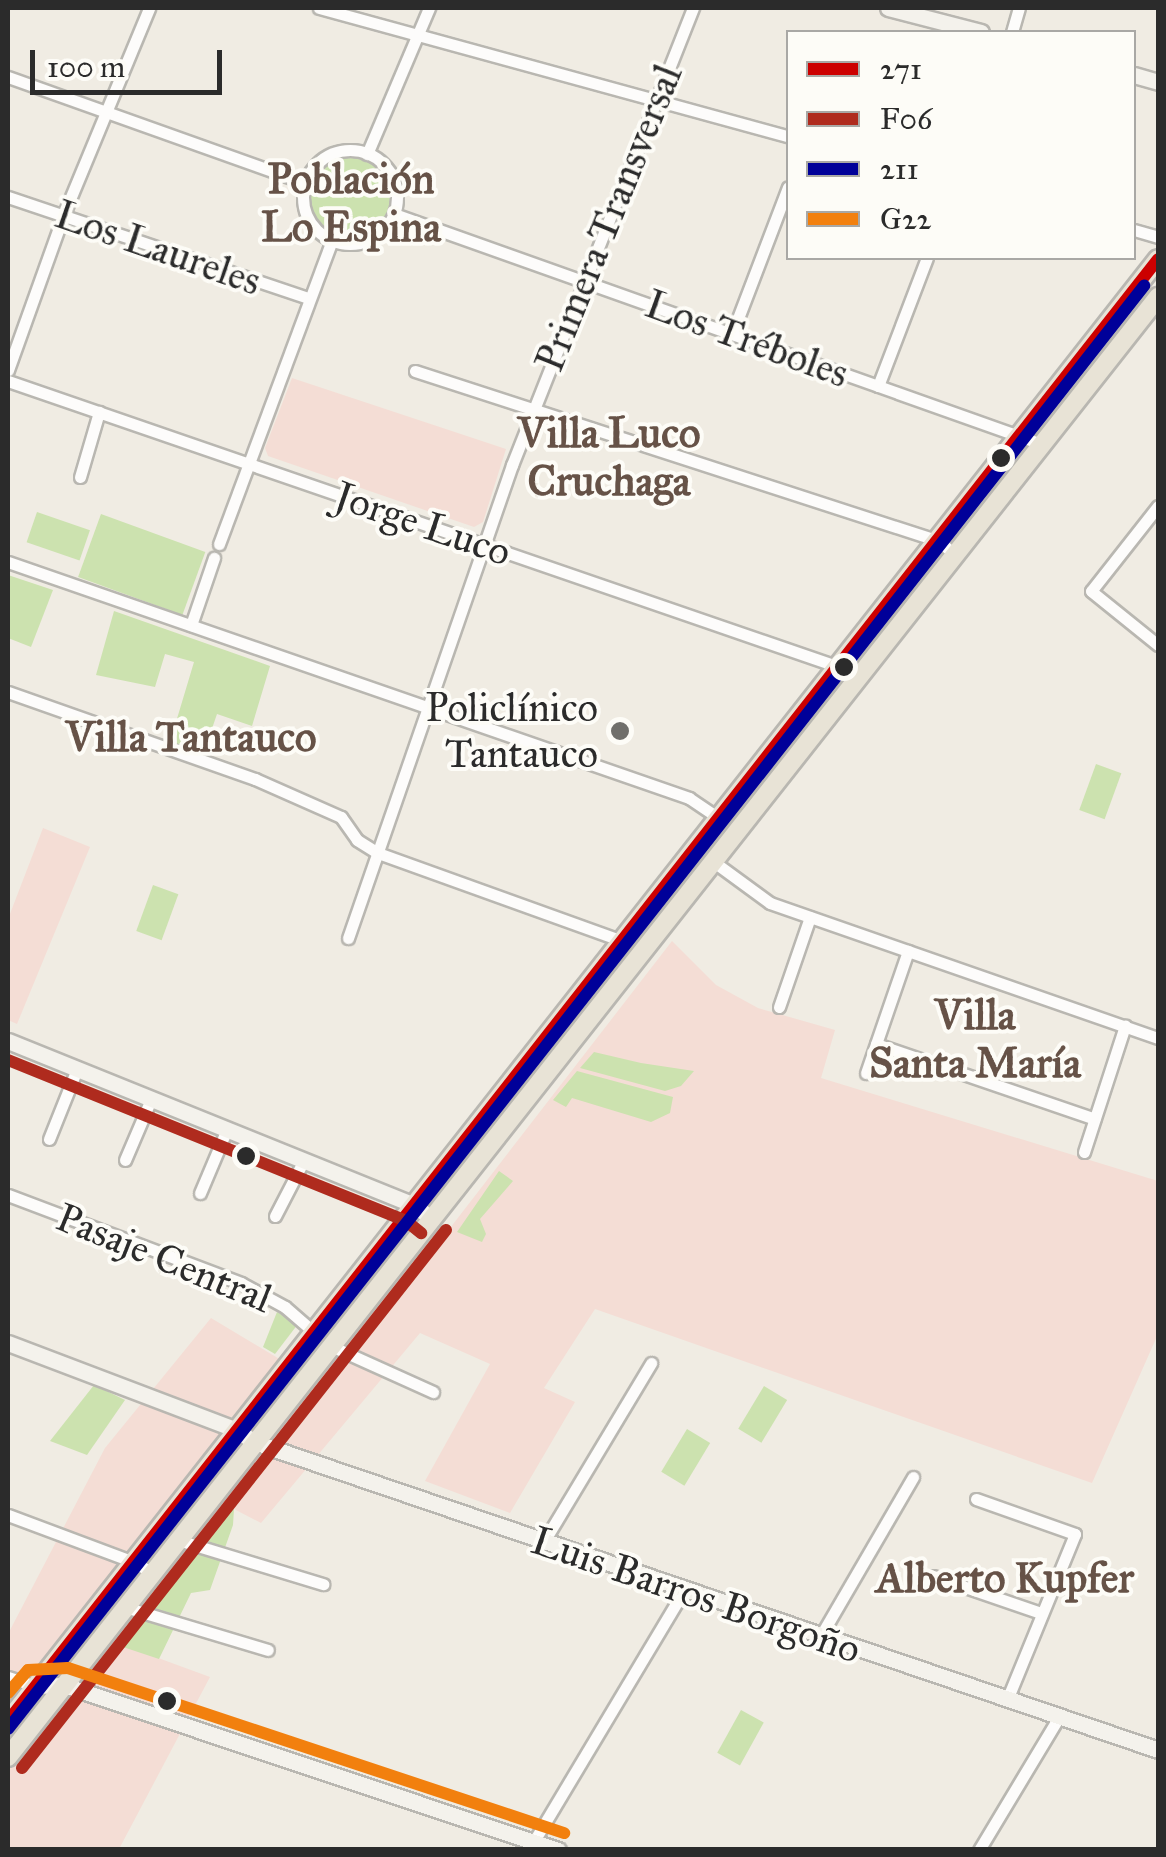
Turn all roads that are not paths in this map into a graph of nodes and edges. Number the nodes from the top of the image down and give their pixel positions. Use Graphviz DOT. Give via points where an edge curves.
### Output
graph roads {
  1 [pos="149,8"];
  2 [pos="319,8"];
  3 [pos="429,8"];
  4 [pos="693,8"];
  5 [pos="888,8"];
  6 [pos="973,30"];
  7 [pos="418,34"];
  8 [pos="8,77"];
  9 [pos="656,100"];
  10 [pos="106,112"];
  11 [pos="786,135"];
  12 [pos="367,154"];
  13 [pos="306,183"];
  14 [pos="786,192"];
  15 [pos="8,197"];
  16 [pos="394,214"];
  17 [pos="64,216"];
  18 [pos="332,240"];
  19 [pos="1158,259"];
  20 [pos="926,260"];
  21 [pos="584,280"];
  22 [pos="1158,297"];
  23 [pos="308,298"];
  24 [pos="732,334"];
  25 [pos="8,370"];
  26 [pos="415,371"];
  27 [pos="8,381"];
  28 [pos="878,386"];
  29 [pos="533,409"];
  30 [pos="99,412"];
  31 [pos="1021,436"];
  32 [pos="1044,445"];
  33 [pos="247,463"];
  34 [pos="80,477"];
  35 [pos="1158,506"];
  36 [pos="939,541"];
  37 [pos="219,544"];
  38 [pos="484,544"];
  39 [pos="956,556"];
  40 [pos="214,558"];
  41 [pos="8,562"];
  42 [pos="191,625"];
  43 [pos="1158,644"];
  44 [pos="839,667"];
  45 [pos="8,692"];
  46 [pos="429,706"];
  47 [pos="720,818"];
  48 [pos="378,853"];
  49 [pos="714,862"];
  50 [pos="810,917"];
  51 [pos="348,938"];
  52 [pos="622,941"];
  53 [pos="908,951"];
  54 [pos="779,1008"];
  55 [pos="1125,1026"];
  56 [pos="1158,1038"];
  57 [pos="8,1041"];
  58 [pos="876,1044"];
  59 [pos="77,1070"];
  60 [pos="866,1073"];
  61 [pos="151,1099"];
  62 [pos="1095,1119"];
  63 [pos="228,1130"];
  64 [pos="49,1138"];
  65 [pos="1084,1152"];
  66 [pos="125,1160"];
  67 [pos="304,1160"];
  68 [pos="200,1193"];
  69 [pos="8,1195"];
  70 [pos="414,1205"];
  71 [pos="275,1216"];
  72 [pos="432,1219"];
  73 [pos="314,1332"];
  74 [pos="8,1343"];
  75 [pos="330,1346"];
  76 [pos="651,1363"];
  77 [pos="434,1392"];
  78 [pos="237,1430"];
  79 [pos="254,1442"];
  80 [pos="913,1477"];
  81 [pos="976,1500"];
  82 [pos="8,1515"];
  83 [pos="178,1540"];
  84 [pos="544,1543"];
  85 [pos="134,1562"];
  86 [pos="152,1573"];
  87 [pos="932,1576"];
  88 [pos="323,1584"];
  89 [pos="683,1592"];
  90 [pos="125,1607"];
  91 [pos="1042,1613"];
  92 [pos="820,1637"];
  93 [pos="268,1650"];
  94 [pos="8,1676"];
  95 [pos="64,1685"];
  96 [pos="35,1686"];
  97 [pos="1007,1700"];
  98 [pos="1059,1717"];
  99 [pos="8,1721"];
  100 [pos="1158,1750"];
  101 [pos="8,1757"];
  102 [pos="534,1842"];
  103 [pos="558,1850"];
  104 [pos="979,1850"];
  1 -- 10 [label="street"];
  2 -- 7 [label="street"];
  3 -- 7 [label="street"];
  4 -- 9 [label="street, Primera Transversal"];
  5 -- 6 [label="street"];
  7 -- 9 [label="street"];
  7 -- 12 [label="street"];
  8 -- 10 [label="street"];
  9 -- 11 [label="street"];
  9 -- 21 [label="street, Primera Transversal"];
  10 -- 13 [label="street"];
  10 -- 17 [label="street"];
  12 -- 13 [label="street" via="330,155"];
  12 -- 16 [label="street" via="391,175"];
  13 -- 18 [label="street" via="308,216"];
  14 -- 24 [label="street"];
  15 -- 17 [label="street, Los Laureles"];
  16 -- 18 [label="street" via="368,240"];
  16 -- 21 [label="street, Los Tréboles"];
  17 -- 23 [label="street, Los Laureles"];
  17 -- 25 [label="street"];
  18 -- 23 [label="street"];
  19 -- 31 [label="main road"];
  20 -- 28 [label="street"];
  21 -- 24 [label="street, Los Tréboles"];
  21 -- 29 [label="street, Primera Transversal"];
  22 -- 32 [label="main road"];
  23 -- 33 [label="street"];
  24 -- 28 [label="street, Los Tréboles"];
  26 -- 29 [label="street"];
  27 -- 30 [label="street, Jorge Luco"];
  28 -- 31 [label="street, Los Tréboles"];
  29 -- 36 [label="street"];
  29 -- 38 [label="street, Primera Transversal"];
  30 -- 33 [label="street, Jorge Luco"];
  30 -- 34 [label="street"];
  31 -- 32 [label="street, Los Tréboles"];
  31 -- 36 [label="main road"];
  32 -- 39 [label="main road"];
  33 -- 37 [label="street"];
  33 -- 38 [label="street, Jorge Luco"];
  35 -- 43 [label="street" via="1091,591"];
  36 -- 39 [label="street"];
  36 -- 44 [label="main road"];
  38 -- 44 [label="street, Jorge Luco"];
  38 -- 46 [label="street, Primera Transversal"];
  39 -- 49 [label="main road"];
  40 -- 42 [label="street"];
  41 -- 42 [label="street"];
  42 -- 46 [label="street"];
  44 -- 47 [label="main road"];
  45 -- 48 [label="street" via="320,806 341,816 356,840"];
  46 -- 47 [label="street" via="689,798"];
  46 -- 48 [label="street, Primera Transversal"];
  47 -- 52 [label="main road"];
  48 -- 51 [label="street, Primera Transversal"];
  48 -- 52 [label="street"];
  49 -- 50 [label="street" via="763,899"];
  49 -- 72 [label="main road"];
  50 -- 53 [label="street"];
  50 -- 54 [label="street"];
  52 -- 70 [label="main road"];
  53 -- 55 [label="street"];
  53 -- 58 [label="street"];
  55 -- 56 [label="street"];
  55 -- 62 [label="street"];
  57 -- 59 [label="street"];
  58 -- 60 [label="street"];
  58 -- 62 [label="street"];
  59 -- 61 [label="street"];
  59 -- 64 [label="street"];
  61 -- 63 [label="street"];
  61 -- 66 [label="street"];
  62 -- 65 [label="street"];
  63 -- 67 [label="street"];
  63 -- 68 [label="street"];
  67 -- 70 [label="street"];
  67 -- 71 [label="street"];
  69 -- 73 [label="street, Pasaje Central" via="256,1290"];
  70 -- 72 [label="street"];
  70 -- 73 [label="main road"];
  72 -- 75 [label="main road"];
  73 -- 78 [label="main road"];
  74 -- 78 [label="street, Luis Barros Borgoño"];
  75 -- 77 [label="street"];
  75 -- 79 [label="main road"];
  76 -- 84 [label="street"];
  78 -- 79 [label="street, Luis Barros Borgoño"];
  78 -- 85 [label="main road"];
  79 -- 83 [label="main road"];
  79 -- 84 [label="street, Luis Barros Borgoño"];
  80 -- 92 [label="street"];
  81 -- 91 [label="street" via="1075,1534"];
  82 -- 85 [label="street"];
  83 -- 86 [label="main road"];
  83 -- 88 [label="street"];
  84 -- 89 [label="street, Luis Barros Borgoño"];
  85 -- 86 [label="street"];
  85 -- 96 [label="main road"];
  86 -- 90 [label="main road"];
  87 -- 91 [label="street"];
  89 -- 92 [label="street, Luis Barros Borgoño"];
  89 -- 102 [label="street"];
  90 -- 93 [label="street"];
  90 -- 95 [label="main road"];
  91 -- 97 [label="street"];
  92 -- 97 [label="street, Luis Barros Borgoño"];
  94 -- 96 [label="street"];
  95 -- 96 [label="street"];
  95 -- 101 [label="main road"];
  95 -- 102 [label="street"];
  96 -- 99 [label="main road"];
  97 -- 98 [label="street, Luis Barros Borgoño"];
  98 -- 100 [label="street, Luis Barros Borgoño"];
  98 -- 104 [label="street"];
  102 -- 103 [label="street"];
}
